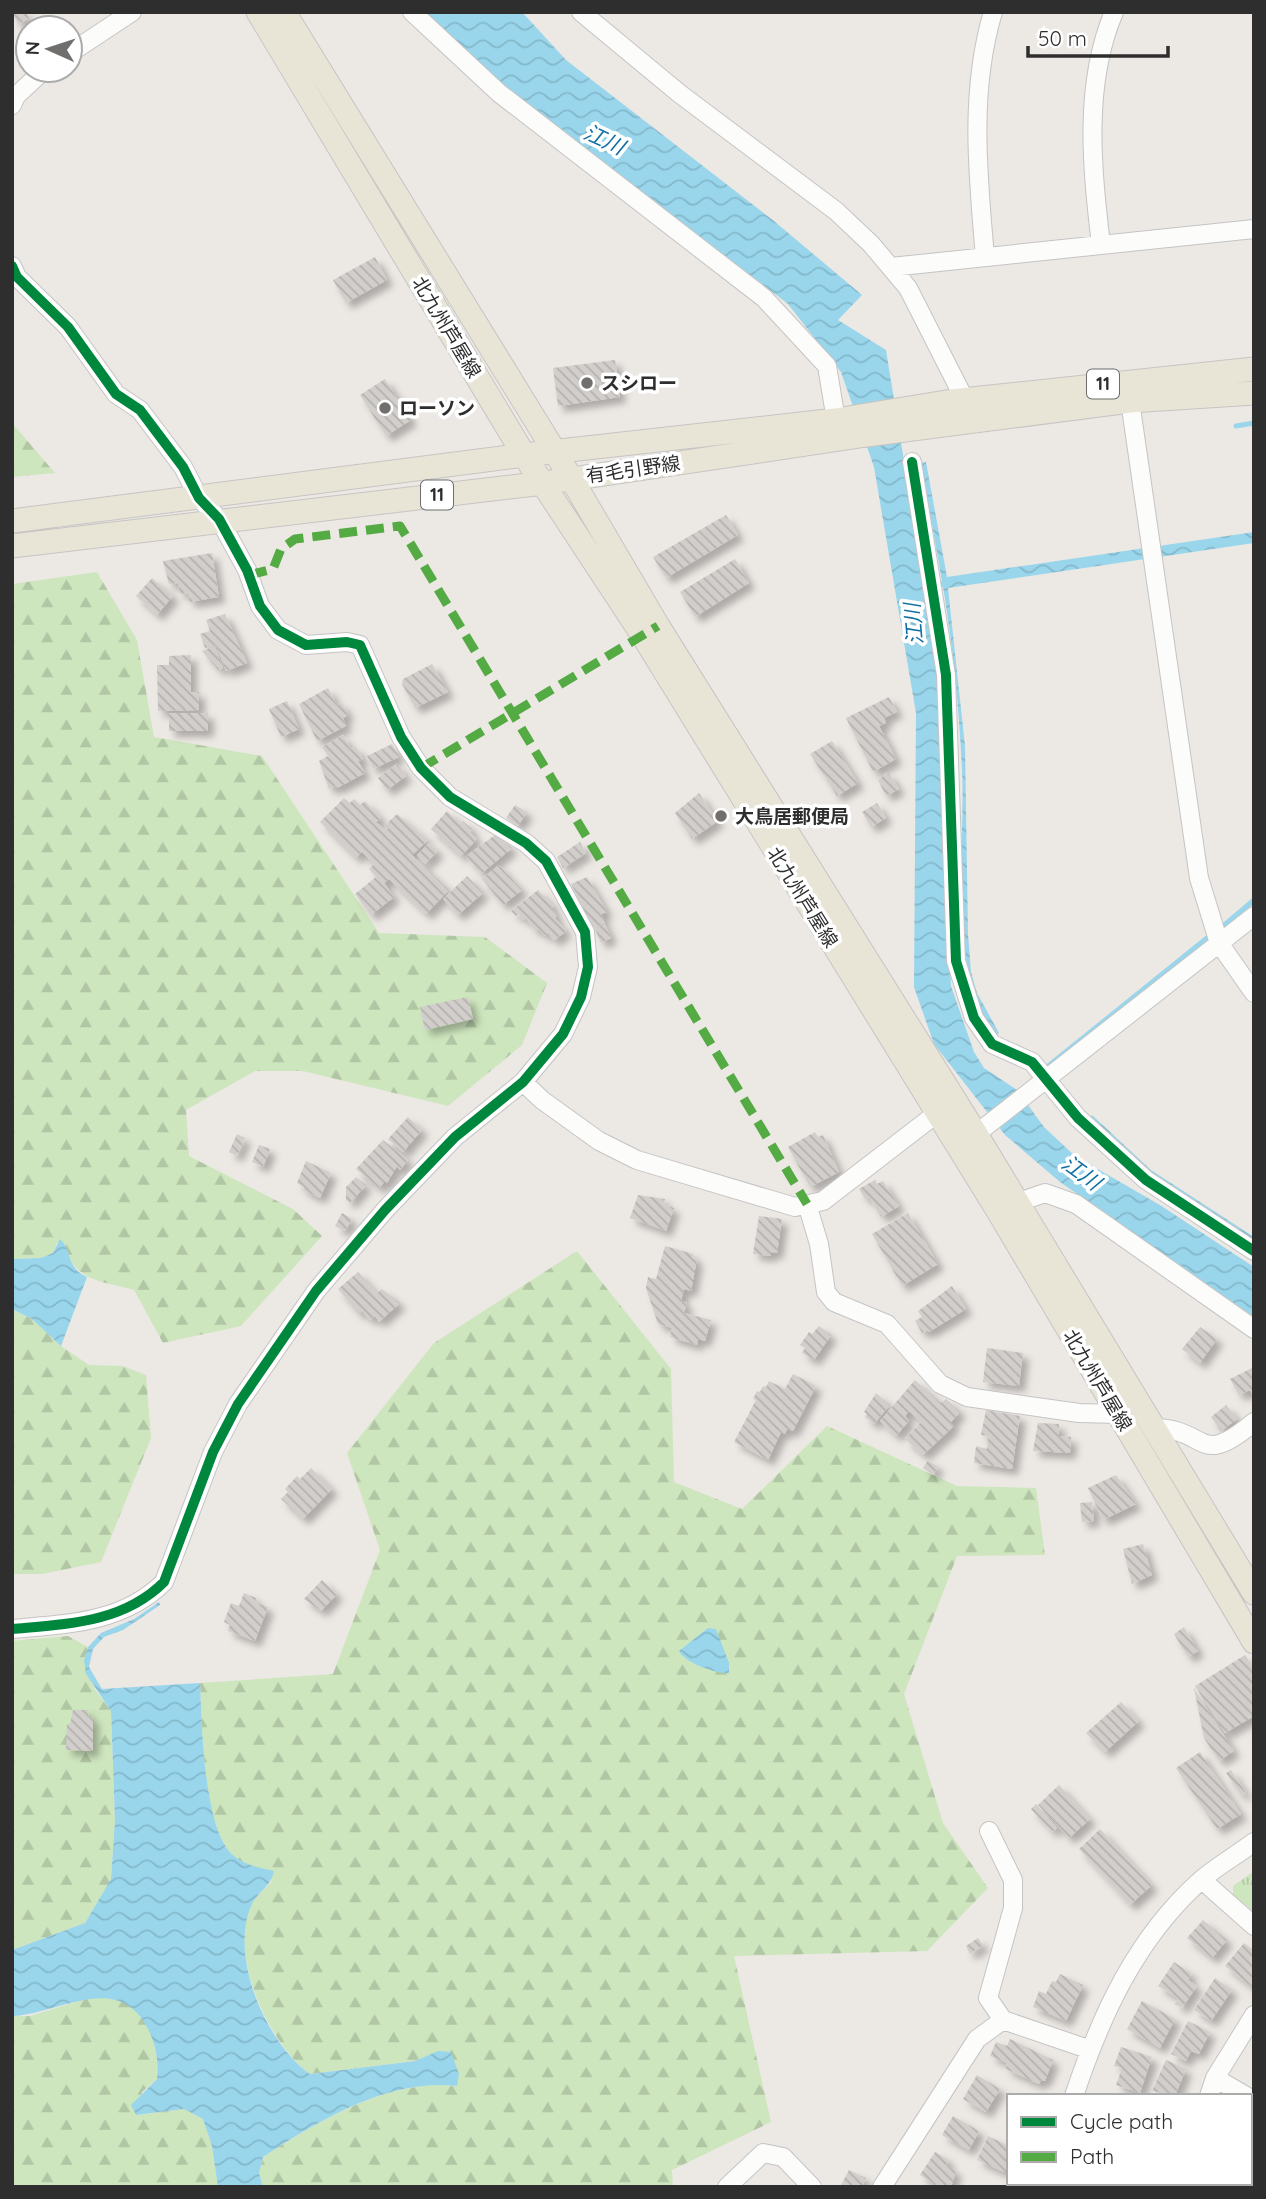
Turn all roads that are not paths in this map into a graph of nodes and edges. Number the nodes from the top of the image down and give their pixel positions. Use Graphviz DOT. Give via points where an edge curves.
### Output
graph roads {
  1 [pos="132,12"];
  2 [pos="258,12"];
  3 [pos="284,12"];
  4 [pos="411,12"];
  5 [pos="581,12"];
  6 [pos="993,12"];
  7 [pos="1114,12"];
  8 [pos="84,44"];
  9 [pos="29,84"];
  10 [pos="12,106"];
  11 [pos="1254,229"];
  12 [pos="1101,245"];
  13 [pos="985,257"];
  14 [pos="12,267"];
  15 [pos="891,267"];
  16 [pos="1254,369"];
  17 [pos="1254,393"];
  18 [pos="1130,401"];
  19 [pos="963,411"];
  20 [pos="850,424"];
  21 [pos="555,453"];
  22 [pos="524,455"];
  23 [pos="912,462"];
  24 [pos="571,478"];
  25 [pos="544,483"];
  26 [pos="199,498"];
  27 [pos="219,519"];
  28 [pos="12,521"];
  29 [pos="12,546"];
  30 [pos="1254,916"];
  31 [pos="1219,943"];
  32 [pos="1254,993"];
  33 [pos="523,1082"];
  34 [pos="1046,1082"];
  35 [pos="936,1114"];
  36 [pos="976,1134"];
  37 [pos="807,1205"];
  38 [pos="1007,1207"];
  39 [pos="1254,1251"];
  40 [pos="1254,1329"];
  41 [pos="1119,1414"];
  42 [pos="1254,1422"];
  43 [pos="1153,1428"];
  44 [pos="1254,1593"];
  45 [pos="12,1629"];
  46 [pos="1254,1642"];
  47 [pos="989,1831"];
  48 [pos="1254,1842"];
  49 [pos="1202,1880"];
  50 [pos="1254,1927"];
  51 [pos="1254,2015"];
  52 [pos="1003,2020"];
  53 [pos="1088,2049"];
  54 [pos="1215,2078"];
  55 [pos="1075,2094"];
  56 [pos="1210,2094"];
  57 [pos="1243,2094"];
  58 [pos="727,2187"];
  59 [pos="812,2187"];
  60 [pos="882,2187"];
  1 -- 8 [label="street"];
  2 -- 22 [label="main road, 北九州芦屋線"];
  3 -- 21 [label="main road, 北九州芦屋線"];
  4 -- 20 [label="street" via="499,93 764,298 827,366"];
  5 -- 15 [label="street" via="680,94 836,211"];
  6 -- 13 [label="street" via="981,68 977,118"];
  7 -- 12 [label="street" via="1097,72 1093,122 1093,178"];
  9 -- 10 [label="street"];
  11 -- 12 [label="street"];
  12 -- 13 [label="street"];
  13 -- 15 [label="street"];
  14 -- 26 [label="street" via="68,327 116,394 140,410 183,467"];
  15 -- 19 [label="street" via="908,288"];
  16 -- 19 [label="main road, 有毛引野線 / 11"];
  17 -- 18 [label="main road, 有毛引野線 / 11"];
  18 -- 19 [label="main road, 有毛引野線 / 11"];
  18 -- 31 [label="street" via="1199,878"];
  19 -- 20 [label="main road, 有毛引野線 / 11"];
  20 -- 21 [label="main road, 有毛引野線 / 11"];
  20 -- 24 [label="main road, 有毛引野線 / 11"];
  21 -- 22 [label="main road, 有毛引野線 / 11"];
  21 -- 24 [label="main road, 北九州芦屋線"];
  22 -- 25 [label="main road, 北九州芦屋線"];
  22 -- 26 [label="main road, 有毛引野線 / 11"];
  23 -- 34 [label="street" via="946,675 956,961 974,1018 986,1038 1032,1062"];
  24 -- 25 [label="main road, 有毛引野線 / 11"];
  24 -- 36 [label="main road, 北九州芦屋線" via="658,626"];
  25 -- 27 [label="main road, 有毛引野線 / 11"];
  25 -- 35 [label="main road, 北九州芦屋線"];
  26 -- 27 [label="street"];
  26 -- 28 [label="main road, 有毛引野線 / 11"];
  27 -- 29 [label="main road, 有毛引野線 / 11"];
  27 -- 33 [label="street" via="247,570 260,606 278,631 306,645 360,645 401,737 421,768 450,797 526,843 546,861 585,932 588,967 581,997 563,1034"];
  30 -- 31 [label="street"];
  31 -- 32 [label="street"];
  31 -- 34 [label="street"];
  33 -- 37 [label="street" via="600,1141 637,1160 795,1207"];
  33 -- 45 [label="street" via="456,1137 316,1291 238,1404 213,1452 164,1582 150,1596 109,1616"];
  34 -- 36 [label="street"];
  34 -- 39 [label="street" via="1146,1180"];
  35 -- 37 [label="street" via="823,1201"];
  35 -- 38 [label="main road, 北九州芦屋線"];
  36 -- 38 [label="main road, 北九州芦屋線"];
  37 -- 41 [label="street" via="826,1292 834,1302 887,1324 940,1384 967,1397"];
  38 -- 40 [label="street" via="1045,1193 1076,1204"];
  38 -- 41 [label="main road, 北九州芦屋線"];
  38 -- 43 [label="main road, 北九州芦屋線"];
  41 -- 46 [label="main road, 北九州芦屋線"];
  42 -- 43 [label="street" via="1230,1442 1216,1447 1174,1428"];
  43 -- 44 [label="main road, 北九州芦屋線"];
  47 -- 52 [label="street" via="1013,1880 1013,1908 988,1998"];
  48 -- 49 [label="street"];
  49 -- 50 [label="street"];
  49 -- 53 [label="street" via="1156,1928 1111,1999"];
  51 -- 54 [label="street"];
  52 -- 53 [label="street"];
  52 -- 60 [label="street" via="977,2039"];
  53 -- 55 [label="street"];
  54 -- 56 [label="street"];
  54 -- 57 [label="street"];
  58 -- 59 [label="street" via="763,2153 783,2157"];
}
